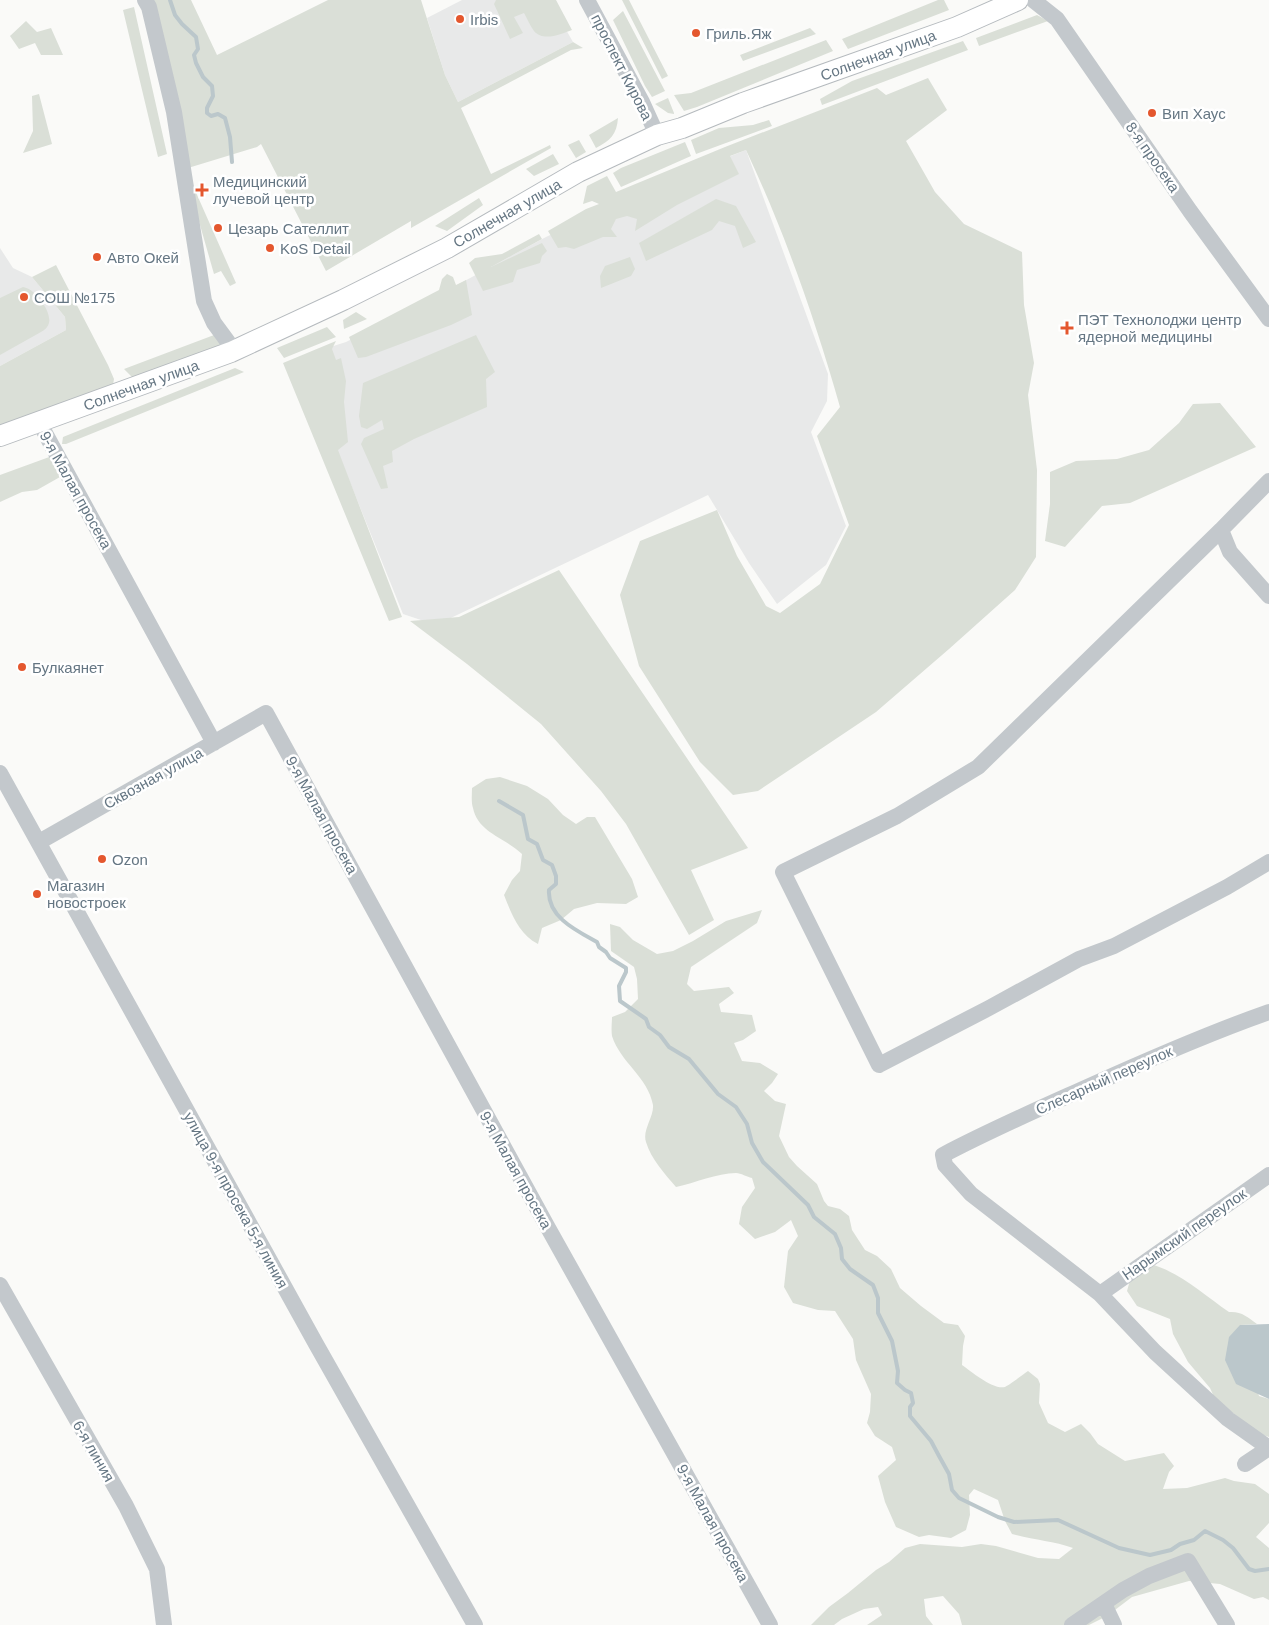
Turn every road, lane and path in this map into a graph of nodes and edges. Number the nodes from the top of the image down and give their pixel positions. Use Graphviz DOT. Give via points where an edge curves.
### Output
graph roads {
  1 [pos="145,0"];
  2 [pos="587,0"];
  3 [pos="1018,0"];
  4 [pos="1033,0"];
  5 [pos="657,135"];
  6 [pos="1269,319"];
  7 [pos="231,352"];
  8 [pos="39,422"];
  9 [pos="0,436"];
  10 [pos="1269,481"];
  11 [pos="1221,530"];
  12 [pos="1269,596"];
  13 [pos="266,713"];
  14 [pos="214,743"];
  15 [pos="0,773"];
  16 [pos="40,842"];
  17 [pos="1269,862"];
  18 [pos="1269,1012"];
  19 [pos="1269,1175"];
  20 [pos="0,1285"];
  21 [pos="1100,1294"];
  22 [pos="1269,1448"];
  23 [pos="1245,1464"];
  24 [pos="1104,1604"];
  25 [pos="164,1625"];
  26 [pos="475,1625"];
  27 [pos="770,1625"];
  28 [pos="1072,1625"];
  29 [pos="1114,1625"];
  30 [pos="1227,1625"];
  1 -- 7 [label="street" via="174,112 204,301"];
  2 -- 5 [label="street, проспект Кирова"];
  3 -- 5 [label="main road, Солнечная улица" via="957,27"];
  4 -- 6 [label="street, 8-я просека" via="1056,19"];
  5 -- 7 [label="main road, Солнечная улица" via="578,172 446,248"];
  7 -- 8 [label="main road, Солнечная улица"];
  8 -- 9 [label="main road, Солнечная улица"];
  8 -- 14 [label="street, 9-я Малая просека"];
  10 -- 11 [label="street"];
  11 -- 12 [label="street" via="1230,552"];
  11 -- 17 [label="street" via="978,767 897,816 783,872 879,1065 1080,959 1114,946"];
  13 -- 14 [label="street, Сквозная улица"];
  13 -- 27 [label="street, 9-я Малая просека"];
  14 -- 16 [label="street, Сквозная улица"];
  15 -- 16 [label="street, улица 9-я просека 5-я линия"];
  16 -- 26 [label="street, улица 9-я просека 5-я линия" via="316,1344"];
  18 -- 21 [label="street, Слесарный переулок" via="1129,1068 943,1155 945,1165 971,1194"];
  19 -- 21 [label="street, Нарымский переулок"];
  20 -- 25 [label="street, 6-я линия" via="126,1506 158,1569"];
  21 -- 22 [label="street" via="1155,1352 1228,1419"];
  22 -- 23 [label="street"];
  24 -- 28 [label="street"];
  24 -- 29 [label="street"];
  24 -- 30 [label="street" via="1148,1576 1188,1561"];
}
